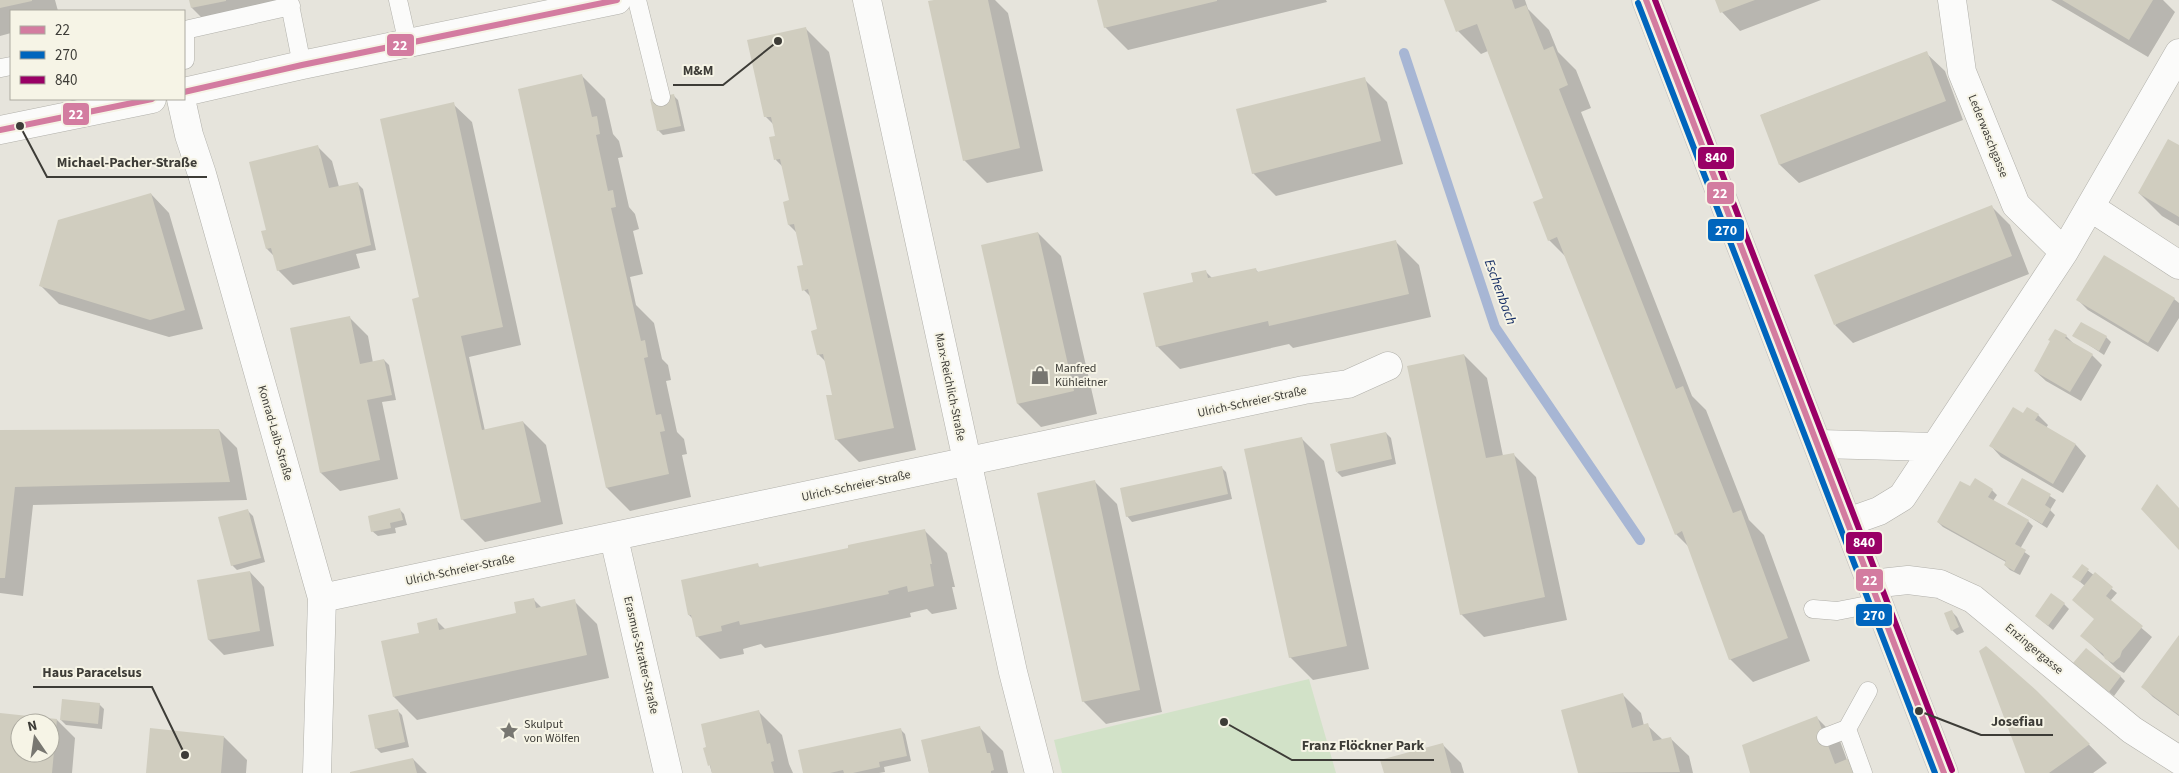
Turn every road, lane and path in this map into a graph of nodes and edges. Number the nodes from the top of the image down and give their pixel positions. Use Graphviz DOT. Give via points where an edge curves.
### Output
graph roads {
  1 [pos="398,0"];
  2 [pos="617,0"];
  3 [pos="637,0"];
  4 [pos="867,0"];
  5 [pos="1646,0"];
  6 [pos="1952,0"];
  7 [pos="290,3"];
  8 [pos="185,30"];
  9 [pos="408,44"];
  10 [pos="2179,53"];
  11 [pos="302,65"];
  12 [pos="185,92"];
  13 [pos="661,97"];
  14 [pos="147,100"];
  15 [pos="181,100"];
  16 [pos="0,130"];
  17 [pos="2090,207"];
  18 [pos="2064,252"];
  19 [pos="2179,265"];
  20 [pos="1388,366"];
  21 [pos="1819,444"];
  22 [pos="1935,447"];
  23 [pos="967,462"];
  24 [pos="1848,522"];
  25 [pos="614,538"];
  26 [pos="1875,593"];
  27 [pos="322,598"];
  28 [pos="1813,609"];
  29 [pos="1868,691"];
  30 [pos="1846,728"];
  31 [pos="1826,738"];
  32 [pos="2179,760"];
  33 [pos="317,773"];
  34 [pos="668,773"];
  35 [pos="1039,773"];
  36 [pos="1863,773"];
  37 [pos="1944,773"];
  1 -- 9 [label="lane"];
  2 -- 9 [label="street"];
  3 -- 13 [label="lane"];
  4 -- 23 [label="street, Marx-Reichlich-Straße"];
  5 -- 21 [label="main road"];
  6 -- 18 [label="street, Lederwaschgasse" via="1962,72 2016,205"];
  7 -- 8 [label="lane"];
  7 -- 11 [label="lane"];
  9 -- 11 [label="street"];
  10 -- 17 [label="street"];
  11 -- 12 [label="street"];
  14 -- 16 [label="street"];
  15 -- 27 [label="street, Konrad-Laib-Straße"];
  17 -- 18 [label="street"];
  17 -- 19 [label="street"];
  18 -- 22 [label="street"];
  20 -- 23 [label="street, Ulrich-Schreier-Straße" via="1348,384 1304,390"];
  21 -- 22 [label="street"];
  21 -- 24 [label="main road"];
  22 -- 24 [label="street" via="1902,497 1879,511"];
  23 -- 25 [label="street, Ulrich-Schreier-Straße"];
  23 -- 35 [label="street, Marx-Reichlich-Straße" via="1013,672"];
  24 -- 26 [label="main road"];
  25 -- 27 [label="street, Ulrich-Schreier-Straße"];
  25 -- 34 [label="street, Erasmus-Stratter-Straße"];
  26 -- 28 [label="lane" via="1837,611"];
  26 -- 32 [label="street, Enzingergasse" via="1908,580 1940,584 1973,598 2132,730"];
  26 -- 37 [label="main road"];
  27 -- 33 [label="street, Konrad-Laib-Straße"];
  29 -- 30 [label="lane"];
  30 -- 31 [label="lane"];
  30 -- 36 [label="lane"];
}
